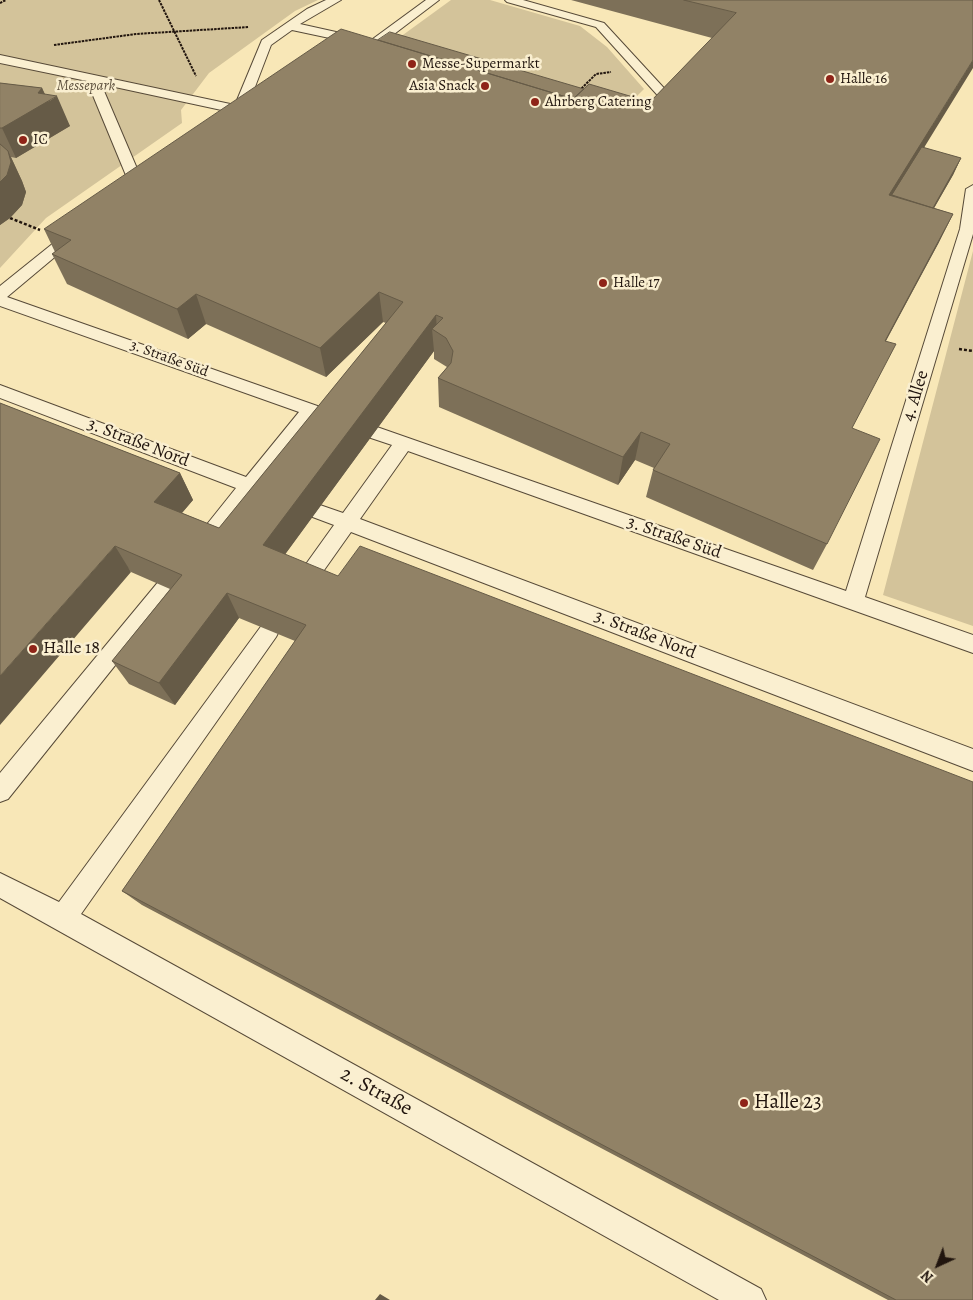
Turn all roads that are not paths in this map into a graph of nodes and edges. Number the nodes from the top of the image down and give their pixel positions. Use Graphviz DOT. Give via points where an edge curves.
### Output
graph roads {
  1 [pos="335,0"];
  2 [pos="433,0"];
  3 [pos="511,0"];
  4 [pos="311,6"];
  5 [pos="291,26"];
  6 [pos="373,44"];
  7 [pos="339,49"];
  8 [pos="0,59"];
  9 [pos="93,80"];
  10 [pos="256,99"];
  11 [pos="240,110"];
  12 [pos="650,118"];
  13 [pos="224,121"];
  14 [pos="153,174"];
  15 [pos="137,185"];
  16 [pos="973,189"];
  17 [pos="122,196"];
  18 [pos="87,224"];
  19 [pos="0,294"];
  20 [pos="0,300"];
  21 [pos="0,391"];
  22 [pos="311,410"];
  23 [pos="337,419"];
  24 [pos="374,432"];
  25 [pos="404,443"];
  26 [pos="250,485"];
  27 [pos="277,496"];
  28 [pos="317,511"];
  29 [pos="347,522"];
  30 [pos="202,543"];
  31 [pos="302,584"];
  32 [pos="166,587"];
  33 [pos="853,602"];
  34 [pos="269,630"];
  35 [pos="973,644"];
  36 [pos="973,760"];
  37 [pos="0,791"];
  38 [pos="0,885"];
  39 [pos="64,918"];
  40 [pos="750,1300"];
  1 -- 4 [label="lane"];
  2 -- 6 [label="lane"];
  3 -- 12 [label="lane" via="600,25 668,99"];
  4 -- 5 [label="lane"];
  5 -- 6 [label="lane"];
  5 -- 11 [label="lane" via="266,43"];
  6 -- 7 [label="lane"];
  8 -- 9 [label="lane"];
  9 -- 11 [label="lane"];
  9 -- 15 [label="lane"];
  10 -- 11 [label="lane"];
  11 -- 13 [label="lane"];
  14 -- 15 [label="lane"];
  15 -- 17 [label="lane"];
  16 -- 33 [label="lane, 4. Allee" via="967,229"];
  18 -- 19 [label="lane"];
  20 -- 22 [label="lane, 3. Straße Süd"];
  21 -- 26 [label="lane, 3. Straße Nord"];
  22 -- 23 [label="lane, 3. Straße Süd"];
  22 -- 26 [label="lane"];
  24 -- 25 [label="lane, 3. Straße Süd"];
  25 -- 29 [label="lane"];
  25 -- 33 [label="lane, 3. Straße Süd"];
  26 -- 27 [label="lane, 3. Straße Nord"];
  26 -- 30 [label="lane"];
  28 -- 29 [label="lane, 3. Straße Nord"];
  29 -- 31 [label="lane"];
  29 -- 36 [label="lane, 3. Straße Nord"];
  32 -- 37 [label="lane"];
  33 -- 35 [label="lane, 3. Straße Süd"];
  34 -- 39 [label="lane"];
  38 -- 39 [label="lane, 2. Straße"];
  39 -- 40 [label="lane, 2. Straße"];
}
